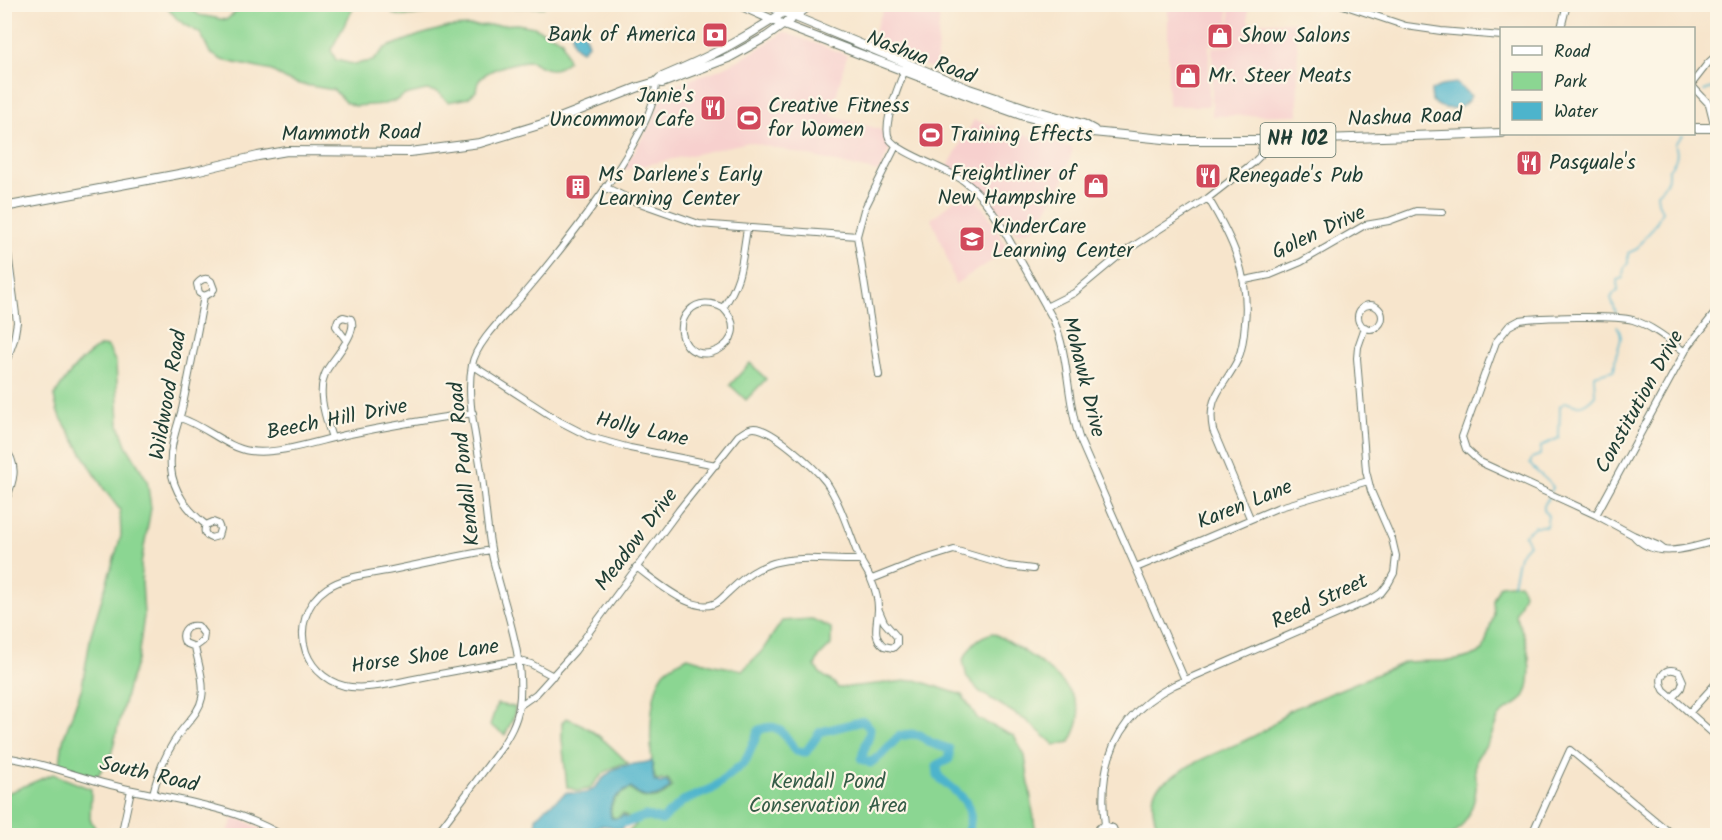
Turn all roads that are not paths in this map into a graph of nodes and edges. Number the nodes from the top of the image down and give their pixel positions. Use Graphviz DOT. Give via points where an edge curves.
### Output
graph roads {
  1 [pos="737,4"];
  2 [pos="764,4"];
  3 [pos="795,4"];
  4 [pos="812,4"];
  5 [pos="1340,4"];
  6 [pos="1567,4"];
  7 [pos="784,12"];
  8 [pos="794,18"];
  9 [pos="773,20"];
  10 [pos="784,25"];
  11 [pos="1561,27"];
  12 [pos="1500,36"];
  13 [pos="1718,54"];
  14 [pos="905,68"];
  15 [pos="1695,80"];
  16 [pos="656,82"];
  17 [pos="1695,89"];
  18 [pos="1695,128"];
  19 [pos="1716,128"];
  20 [pos="1500,133"];
  21 [pos="1263,140"];
  22 [pos="896,146"];
  23 [pos="605,187"];
  24 [pos="1208,198"];
  25 [pos="4,207"];
  26 [pos="1442,212"];
  27 [pos="4,222"];
  28 [pos="747,229"];
  29 [pos="857,236"];
  30 [pos="1245,280"];
  31 [pos="204,296"];
  32 [pos="1046,307"];
  33 [pos="723,308"];
  34 [pos="1718,309"];
  35 [pos="1365,327"];
  36 [pos="346,340"];
  37 [pos="1685,352"];
  38 [pos="472,365"];
  39 [pos="4,368"];
  40 [pos="879,375"];
  41 [pos="473,413"];
  42 [pos="180,418"];
  43 [pos="332,438"];
  44 [pos="4,448"];
  45 [pos="716,465"];
  46 [pos="1368,481"];
  47 [pos="4,505"];
  48 [pos="1596,515"];
  49 [pos="1250,518"];
  50 [pos="206,525"];
  51 [pos="1718,540"];
  52 [pos="491,550"];
  53 [pos="861,560"];
  54 [pos="636,567"];
  55 [pos="1136,568"];
  56 [pos="1033,569"];
  57 [pos="872,579"];
  58 [pos="878,608"];
  59 [pos="195,647"];
  60 [pos="517,660"];
  61 [pos="553,676"];
  62 [pos="1185,680"];
  63 [pos="1718,681"];
  64 [pos="1673,697"];
  65 [pos="519,706"];
  66 [pos="1690,712"];
  67 [pos="1718,738"];
  68 [pos="4,757"];
  69 [pos="131,790"];
  70 [pos="153,794"];
  71 [pos="1105,825"];
  72 [pos="121,836"];
  73 [pos="283,836"];
  74 [pos="435,836"];
  75 [pos="1096,836"];
  76 [pos="1116,836"];
  77 [pos="1531,836"];
  78 [pos="1674,836"];
  1 -- 9 [label="main road, Nashua Road / NH 102"];
  2 -- 7 [label="main road, Nashua Road / NH 102"];
  3 -- 7 [label="main road, Mammoth Road"];
  4 -- 8 [label="main road, Mammoth Road"];
  5 -- 12 [label="street" via="1406,26"];
  6 -- 11 [label="street"];
  7 -- 8 [label="main road, Nashua Road / NH 102"];
  7 -- 9 [label="main road, Mammoth Road"];
  8 -- 10 [label="main road, Mammoth Road"];
  8 -- 14 [label="main road, Nashua Road / NH 102"];
  9 -- 10 [label="main road, Nashua Road / NH 102"];
  9 -- 16 [label="main road, Mammoth Road" via="733,45"];
  10 -- 14 [label="main road, Nashua Road / NH 102"];
  10 -- 16 [label="main road, Mammoth Road" via="710,66"];
  13 -- 15 [label="street"];
  14 -- 21 [label="main road, Nashua Road / NH 102" via="1024,116 1082,131 1164,139"];
  14 -- 22 [label="street" via="887,127"];
  16 -- 23 [label="street, Kendall Pond Road" via="649,114"];
  16 -- 25 [label="main road, Mammoth Road" via="480,143 410,152 287,151"];
  17 -- 19 [label="street" via="1709,104"];
  18 -- 19 [label="main road"];
  20 -- 21 [label="main road, Nashua Road / NH 102"];
  21 -- 24 [label="street" via="1257,160"];
  22 -- 29 [label="street" via="864,210"];
  22 -- 32 [label="street, Mohawk Drive" via="961,179 979,194 996,215"];
  23 -- 28 [label="street" via="691,222"];
  23 -- 38 [label="street, Kendall Pond Road" via="485,340"];
  24 -- 30 [label="street" via="1234,246"];
  24 -- 32 [label="street" via="1121,254 1074,293"];
  26 -- 30 [label="street, Golen Drive" via="1416,211 1365,225 1291,267"];
  27 -- 39 [label="street" via="17,322"];
  28 -- 29 [label="street"];
  28 -- 33 [label="street" via="740,276"];
  29 -- 40 [label="street"];
  30 -- 49 [label="street" via="1247,300 1241,349 1214,396 1210,419"];
  31 -- 42 [label="street, Wildwood Road"];
  32 -- 55 [label="street, Mohawk Drive" via="1060,337 1076,429"];
  33 -- 33 [label="street" via="702,304 686,315 682,332 693,349 709,353 726,345 732,326"];
  34 -- 37 [label="street, Constitution Drive"];
  35 -- 46 [label="street, Reed Street" via="1357,363"];
  36 -- 43 [label="street" via="321,383"];
  37 -- 48 [label="street, Constitution Drive"];
  37 -- 48 [label="street" via="1648,327 1611,317 1526,319 1509,326 1493,349 1464,427 1462,441 1469,453 1480,462"];
  38 -- 41 [label="street, Kendall Pond Road"];
  38 -- 45 [label="street, Holly Lane" via="590,437"];
  41 -- 43 [label="street, Beech Hill Drive"];
  41 -- 52 [label="street, Kendall Pond Road"];
  42 -- 43 [label="street, Beech Hill Drive" via="247,451"];
  42 -- 50 [label="street, Wildwood Road" via="171,456 174,481 184,502"];
  44 -- 47 [label="street" via="12,458 15,472"];
  45 -- 53 [label="street, Meadow Drive" via="738,436 750,429 774,436 825,482"];
  45 -- 54 [label="street, Meadow Drive"];
  46 -- 49 [label="street, Karen Lane"];
  46 -- 62 [label="street, Reed Street" via="1395,550 1394,573 1385,589 1370,600"];
  48 -- 51 [label="street" via="1651,547 1682,550"];
  49 -- 55 [label="street, Karen Lane"];
  52 -- 60 [label="street, Kendall Pond Road"];
  52 -- 60 [label="street, Horse Shoe Lane" via="332,585 308,610 303,627 304,645 311,662 323,675 338,684 356,687"];
  53 -- 54 [label="street" via="772,564 740,580 711,605 686,600"];
  53 -- 57 [label="street"];
  54 -- 61 [label="street, Meadow Drive"];
  55 -- 62 [label="street, Mohawk Drive"];
  56 -- 57 [label="street" via="954,550"];
  57 -- 58 [label="street"];
  58 -- 58 [label="street" via="878,637 884,646 893,648 897,637"];
  59 -- 70 [label="street" via="201,699 167,753"];
  60 -- 61 [label="street"];
  60 -- 65 [label="street, Kendall Pond Road"];
  61 -- 65 [label="street, Meadow Drive" via="531,700"];
  62 -- 71 [label="street, Reed Street" via="1146,702 1120,731 1105,774"];
  63 -- 66 [label="street"];
  64 -- 64 [label="street" via="1683,681 1679,672 1672,669 1663,674 1660,683"];
  64 -- 66 [label="street"];
  65 -- 74 [label="street, Kendall Pond Road" via="501,748"];
  66 -- 67 [label="street"];
  68 -- 69 [label="street, South Road" via="37,762"];
  69 -- 70 [label="street, South Road"];
  69 -- 72 [label="street"];
  70 -- 73 [label="street, South Road" via="236,813"];
  71 -- 75 [label="street"];
  71 -- 76 [label="street" via="1113,828"];
  77 -- 78 [label="street" via="1570,750"];
}
